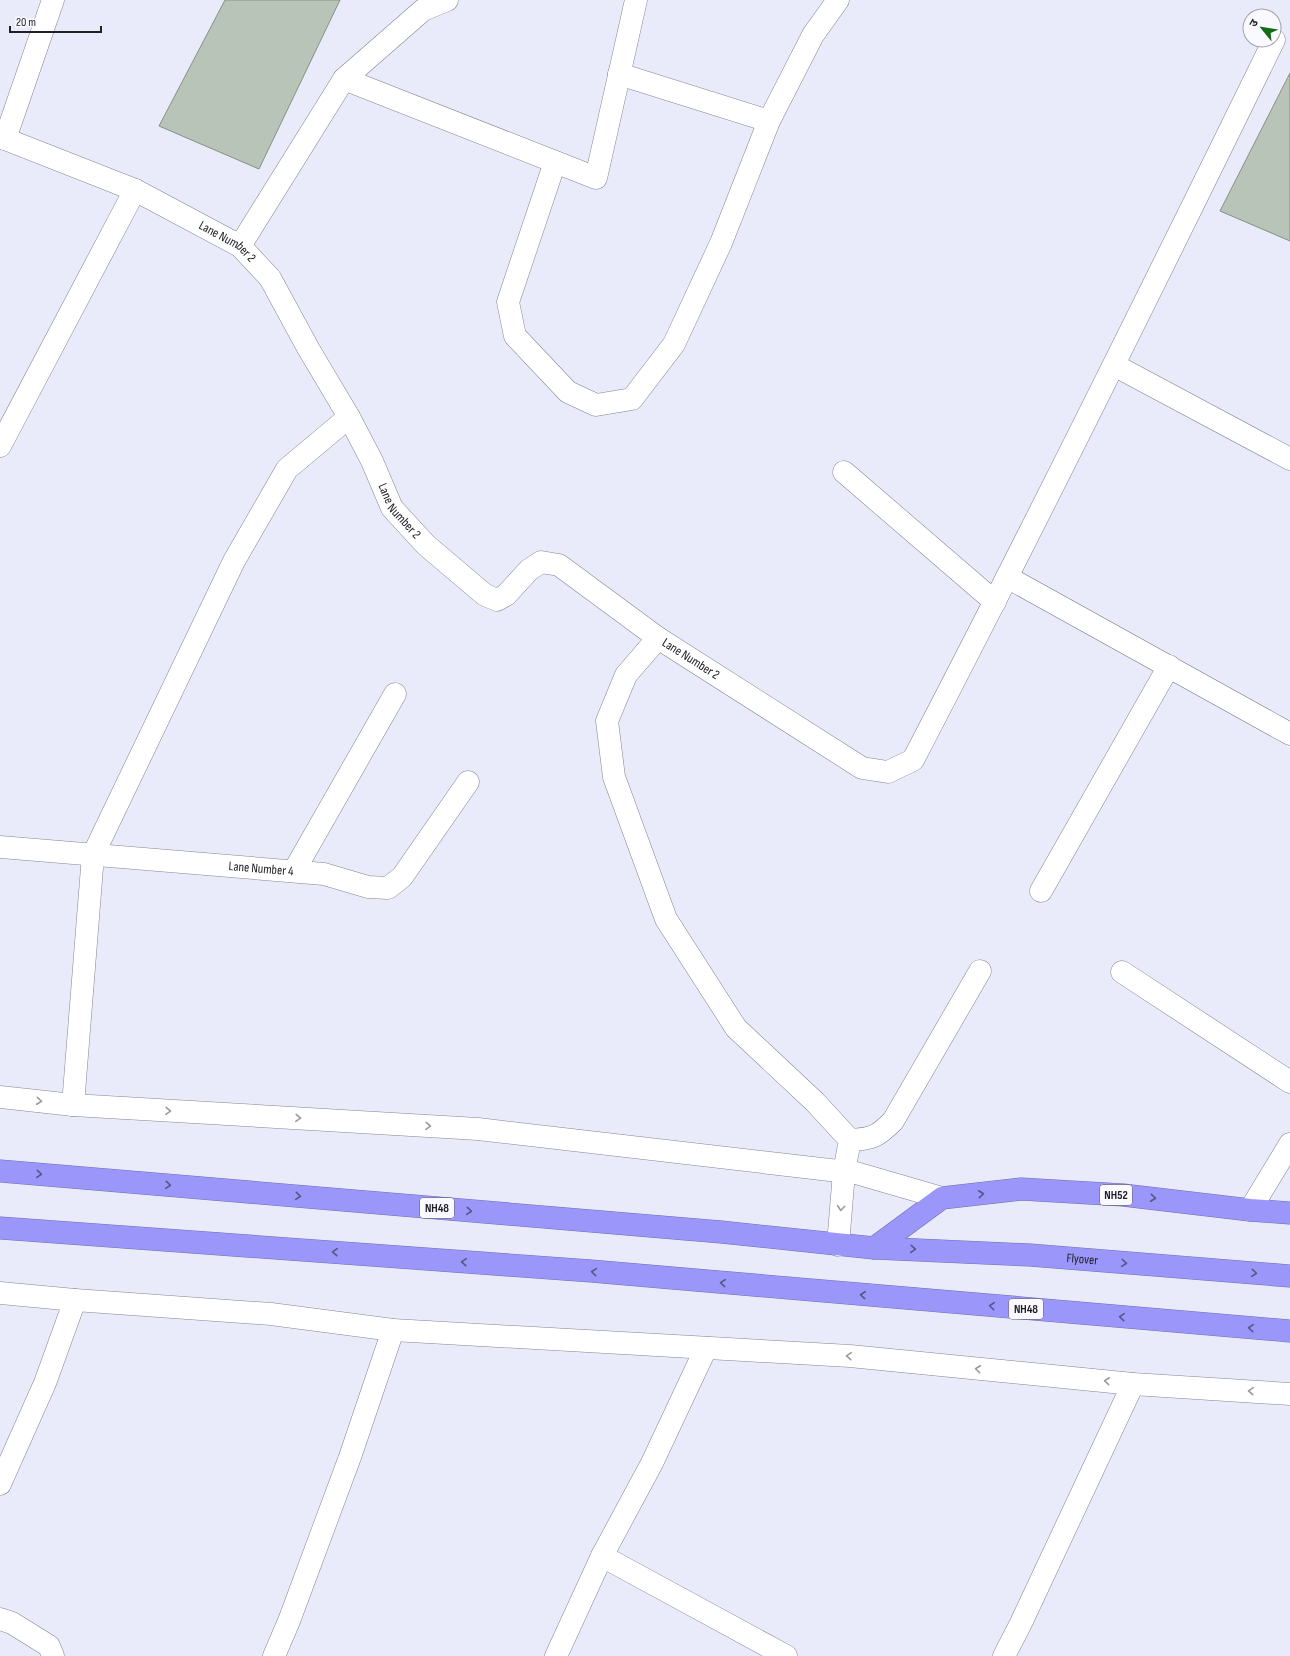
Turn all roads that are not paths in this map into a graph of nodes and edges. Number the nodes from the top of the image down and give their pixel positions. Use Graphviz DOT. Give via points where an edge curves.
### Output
graph roads {
  1 [pos="53,0"];
  2 [pos="447,0"];
  3 [pos="636,0"];
  4 [pos="838,0"];
  5 [pos="1270,48"];
  6 [pos="619,74"];
  7 [pos="344,78"];
  8 [pos="769,121"];
  9 [pos="3,138"];
  10 [pos="555,162"];
  11 [pos="135,190"];
  12 [pos="240,246"];
  13 [pos="1114,365"];
  14 [pos="349,417"];
  15 [pos="0,446"];
  16 [pos="1290,459"];
  17 [pos="844,472"];
  18 [pos="1008,576"];
  19 [pos="995,602"];
  20 [pos="658,638"];
  21 [pos="1169,666"];
  22 [pos="395,694"];
  23 [pos="1290,734"];
  24 [pos="468,782"];
  25 [pos="0,847"];
  26 [pos="93,855"];
  27 [pos="294,871"];
  28 [pos="1041,891"];
  29 [pos="980,971"];
  30 [pos="1122,972"];
  31 [pos="1290,1082"];
  32 [pos="0,1097"];
  33 [pos="73,1105"];
  34 [pos="850,1140"];
  35 [pos="1290,1144"];
  36 [pos="0,1171"];
  37 [pos="844,1172"];
  38 [pos="942,1198"];
  39 [pos="1250,1210"];
  40 [pos="1290,1213"];
  41 [pos="0,1228"];
  42 [pos="838,1245"];
  43 [pos="874,1248"];
  44 [pos="1290,1276"];
  45 [pos="0,1293"];
  46 [pos="75,1300"];
  47 [pos="393,1330"];
  48 [pos="1290,1331"];
  49 [pos="706,1348"];
  50 [pos="1133,1384"];
  51 [pos="1290,1394"];
  52 [pos="0,1484"];
  53 [pos="602,1556"];
  54 [pos="0,1619"];
  55 [pos="53,1656"];
  56 [pos="274,1656"];
  57 [pos="556,1656"];
  58 [pos="786,1656"];
  59 [pos="1004,1656"];
  1 -- 9 [label="street"];
  2 -- 7 [label="street" via="423,10"];
  3 -- 6 [label="street"];
  4 -- 8 [label="street" via="813,35"];
  5 -- 13 [label="street"];
  6 -- 8 [label="street"];
  6 -- 10 [label="street" via="596,178"];
  7 -- 10 [label="street"];
  7 -- 12 [label="street"];
  8 -- 10 [label="street" via="721,243 674,344 632,399 596,405 568,392 515,336 508,302"];
  9 -- 11 [label="street, Lane Number 2"];
  11 -- 12 [label="street, Lane Number 2"];
  11 -- 15 [label="street"];
  12 -- 14 [label="street, Lane Number 2" via="270,278"];
  13 -- 16 [label="street"];
  13 -- 18 [label="street"];
  14 -- 20 [label="street, Lane Number 2" via="392,508 426,545 485,595 497,600 506,595 529,570 541,562 559,566"];
  14 -- 26 [label="street" via="287,469 234,561"];
  17 -- 19 [label="street"];
  18 -- 19 [label="street"];
  18 -- 21 [label="street"];
  19 -- 20 [label="street, Lane Number 2" via="913,760 888,772 862,768"];
  20 -- 34 [label="street" via="626,675 607,721 614,777 666,919 736,1028 815,1102"];
  21 -- 23 [label="street"];
  21 -- 28 [label="street"];
  22 -- 27 [label="street"];
  24 -- 27 [label="street, Lane Number 4" via="402,877 388,888 368,887 324,874"];
  25 -- 26 [label="street, Lane Number 4"];
  26 -- 27 [label="street, Lane Number 4"];
  26 -- 33 [label="street"];
  29 -- 34 [label="street" via="893,1121 880,1134"];
  30 -- 31 [label="street"];
  32 -- 33 [label="street, one-way"];
  33 -- 37 [label="street, one-way" via="478,1129"];
  34 -- 37 [label="street"];
  35 -- 39 [label="street"];
  36 -- 42 [label="highway, NH48, one-way" via="721,1232"];
  37 -- 38 [label="street" via="856,1173"];
  37 -- 42 [label="street, one-way"];
  38 -- 39 [label="highway, NH52, one-way" via="1021,1190 1122,1195"];
  38 -- 43 [label="highway"];
  39 -- 40 [label="highway, NH52"];
  48 -- 41 [label="highway, NH48, one-way" via="591,1271"];
  42 -- 43 [label="highway, NH48"];
  43 -- 44 [label="highway, Flyover / NH48, one-way" via="1030,1255"];
  45 -- 46 [label="street"];
  46 -- 47 [label="street" via="271,1314"];
  46 -- 52 [label="street" via="45,1384"];
  47 -- 49 [label="street"];
  47 -- 56 [label="street" via="350,1457 290,1621"];
  50 -- 49 [label="street, one-way" via="850,1356"];
  49 -- 53 [label="street" via="652,1463"];
  51 -- 50 [label="street, one-way"];
  50 -- 59 [label="street" via="1022,1623"];
  53 -- 57 [label="street"];
  53 -- 58 [label="street"];
  54 -- 55 [label="street" via="12,1623 48,1646"];
}
